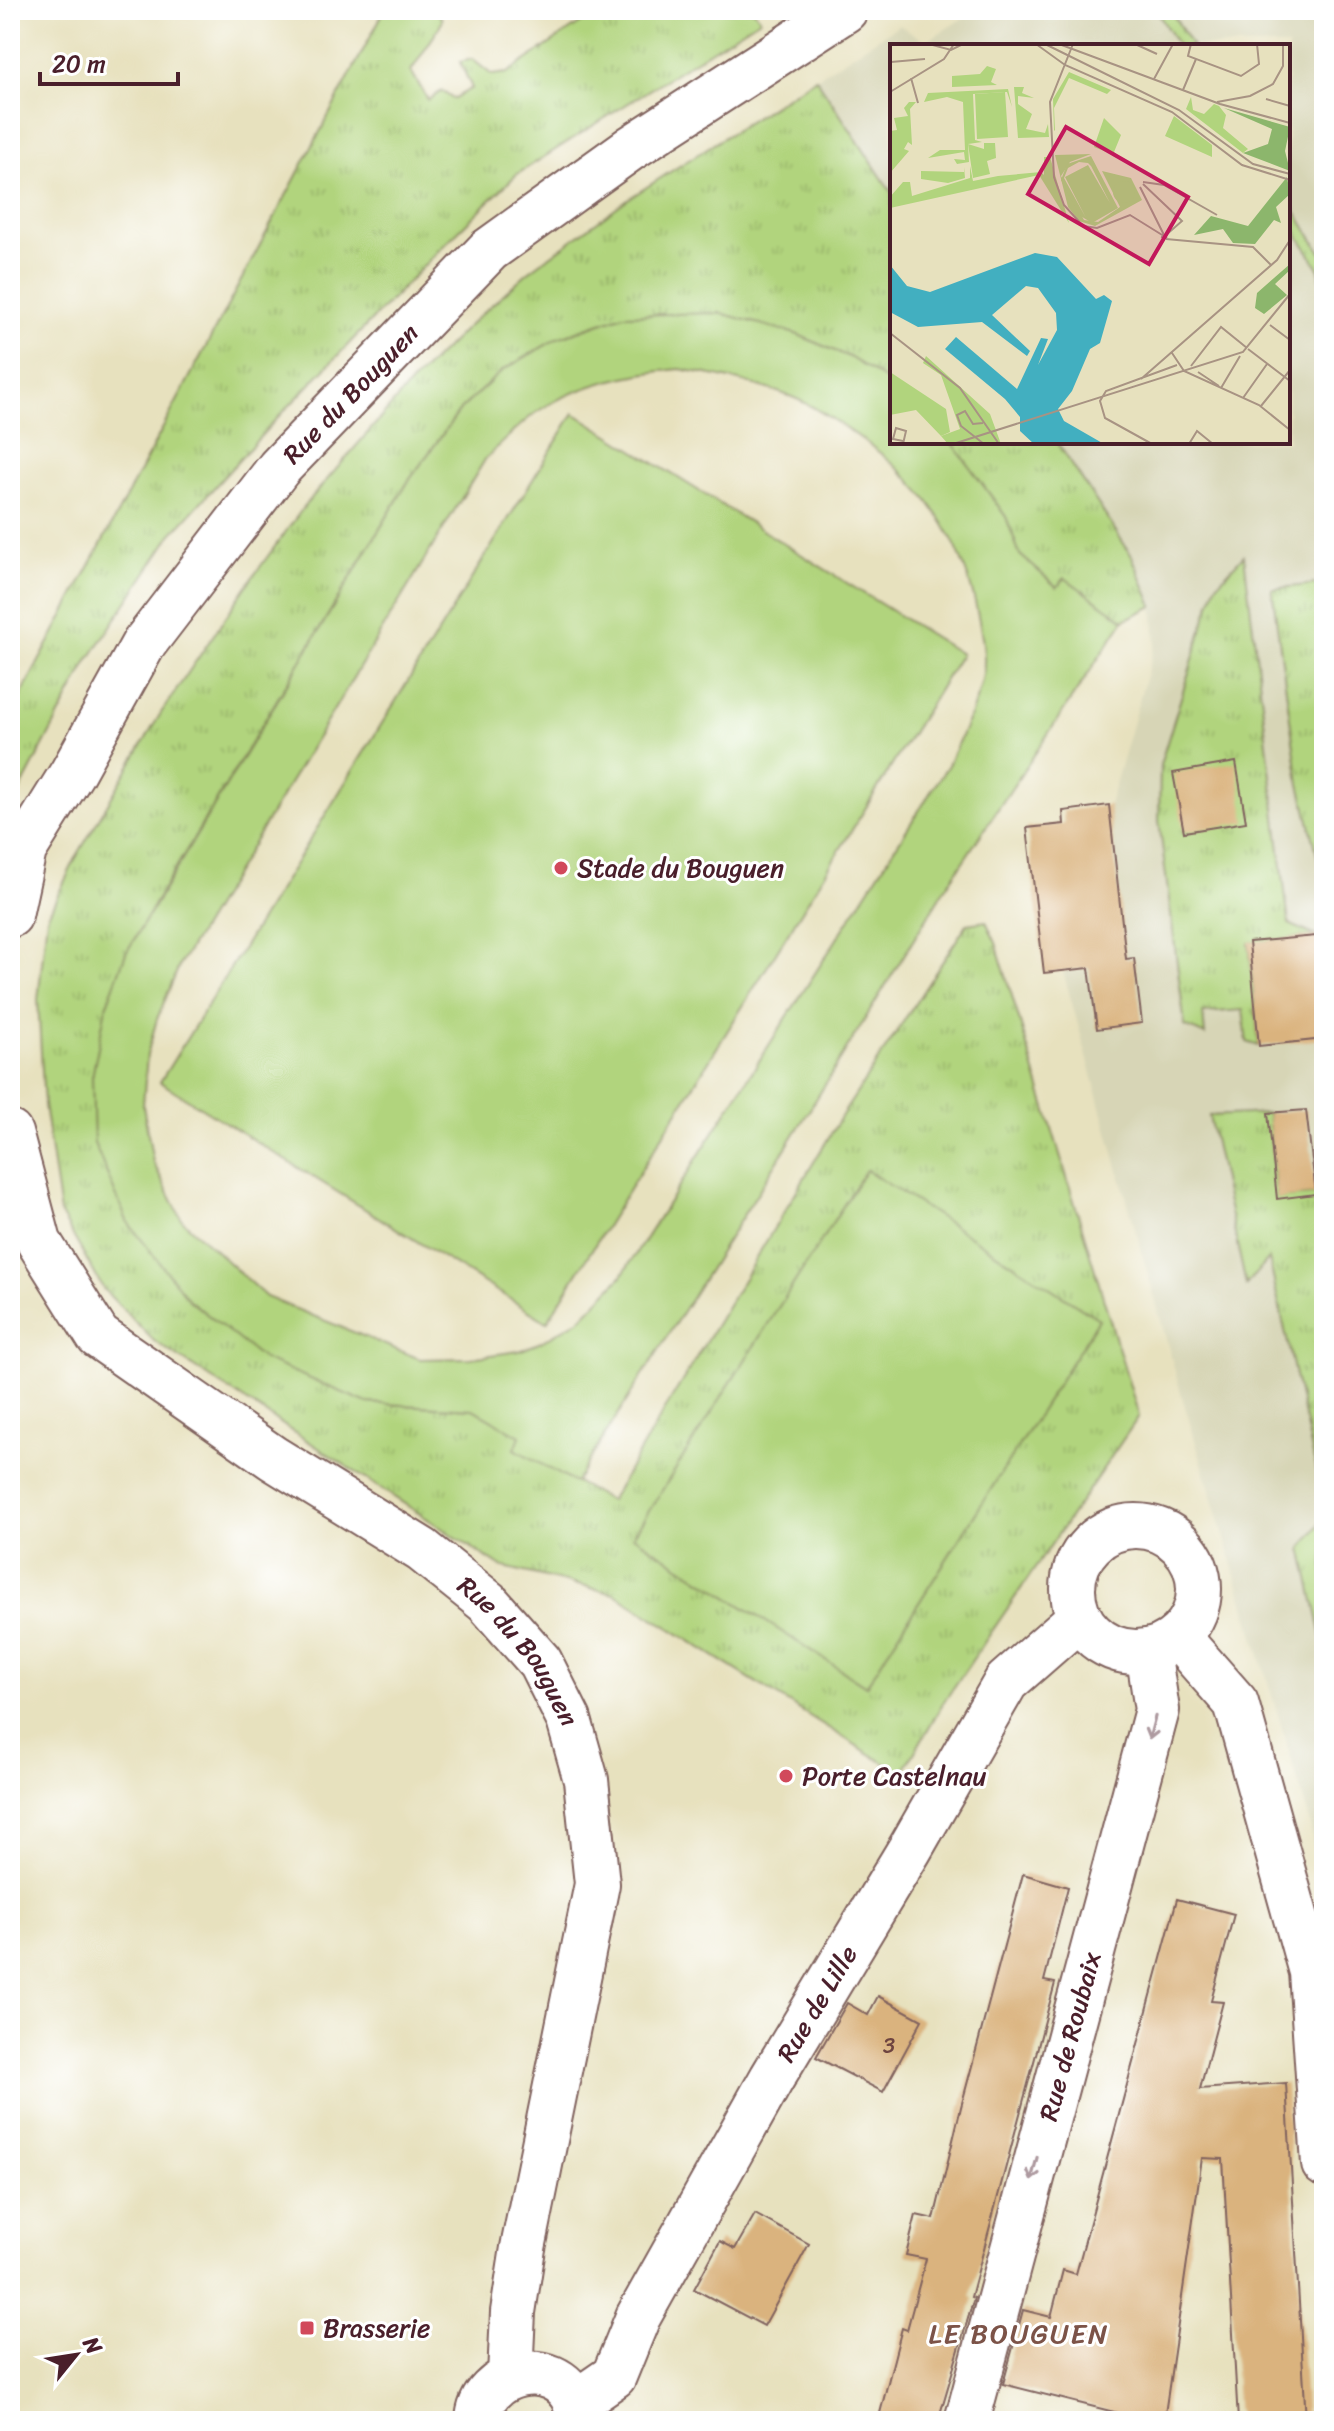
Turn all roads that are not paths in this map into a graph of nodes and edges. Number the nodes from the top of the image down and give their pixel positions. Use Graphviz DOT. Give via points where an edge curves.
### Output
graph roads {
  1 [pos="845,10"];
  2 [pos="10,915"];
  3 [pos="10,1133"];
  4 [pos="1079,1618"];
  5 [pos="1163,1644"];
  6 [pos="1324,2164"];
  7 [pos="510,2376"];
  8 [pos="576,2412"];
  9 [pos="478,2421"];
  10 [pos="967,2421"];
  1 -- 2 [label="street, Rue du Bouguen" via="631,148 489,250 279,468 143,645 24,850"];
  3 -- 7 [label="street, Rue du Bouguen" via="39,1242 98,1336 273,1458 422,1550 487,1602 540,1662 569,1720 586,1780 597,1884 523,2248"];
  4 -- 5 [label="street" via="1100,1642 1121,1651"];
  4 -- 5 [label="street" via="1072,1593 1075,1572 1093,1542 1112,1530 1151,1527 1184,1547 1195,1566 1198,1599 1191,1620"];
  4 -- 8 [label="street, Rue de Lille" via="1006,1682 772,2078 638,2317 614,2376"];
  5 -- 6 [label="street" via="1236,1703 1241,1718 1311,1972"];
  5 -- 10 [label="street, Rue de Roubaix, one-way" via="1157,1710"];
  7 -- 8 [label="street" via="534,2372 557,2380"];
  7 -- 9 [label="street" via="484,2398"];
}
